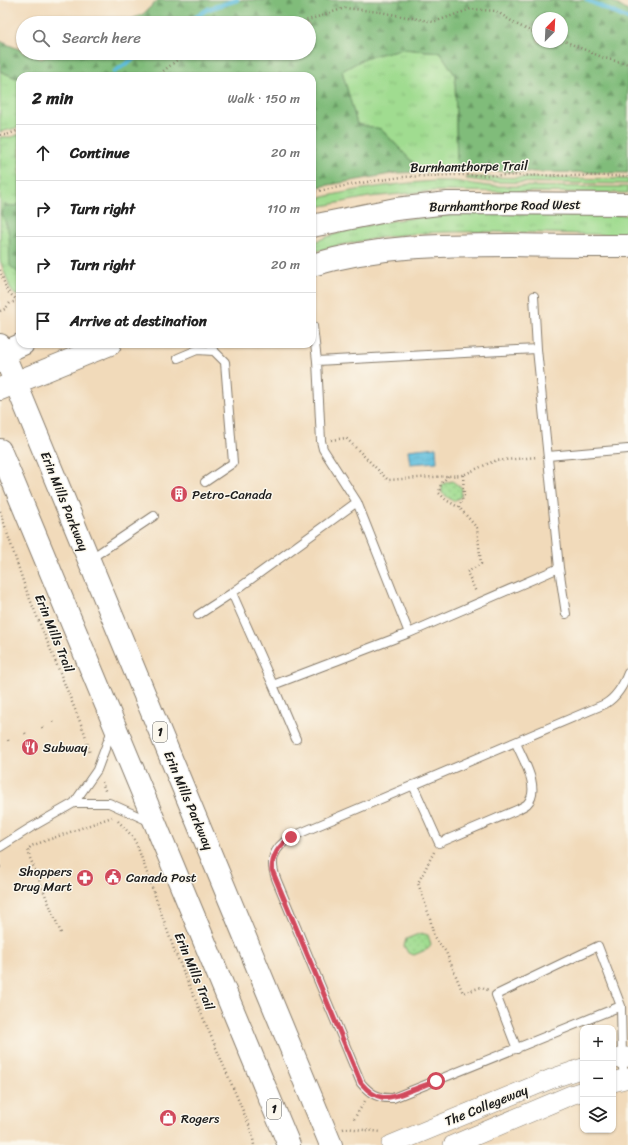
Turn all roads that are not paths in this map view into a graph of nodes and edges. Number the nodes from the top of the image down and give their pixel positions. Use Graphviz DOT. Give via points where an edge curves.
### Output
graph roads {
  1 [pos="628,204"];
  2 [pos="316,225"];
  3 [pos="628,246"];
  4 [pos="316,264"];
  5 [pos="534,296"];
  6 [pos="16,346"];
  7 [pos="100,348"];
  8 [pos="315,348"];
  9 [pos="537,349"];
  10 [pos="1,350"];
  11 [pos="178,358"];
  12 [pos="317,361"];
  13 [pos="8,386"];
  14 [pos="628,449"];
  15 [pos="0,450"];
  16 [pos="548,456"];
  17 [pos="205,482"];
  18 [pos="357,502"];
  19 [pos="154,516"];
  20 [pos="89,560"];
  21 [pos="559,568"];
  22 [pos="232,593"];
  23 [pos="566,614"];
  24 [pos="198,615"];
  25 [pos="409,633"];
  26 [pos="628,673"];
  27 [pos="273,685"];
  28 [pos="114,724"];
  29 [pos="296,739"];
  30 [pos="516,743"];
  31 [pos="413,785"];
  32 [pos="74,803"];
  33 [pos="156,825"];
  34 [pos="0,847"];
  35 [pos="621,1006"];
  36 [pos="518,1049"];
  37 [pos="621,1058"];
  38 [pos="580,1069"];
  39 [pos="622,1080"];
  40 [pos="580,1092"];
  41 [pos="289,1145"];
  42 [pos="331,1145"];
  43 [pos="390,1145"];
  44 [pos="453,1145"];
  1 -- 2 [label="main road, Burnhamthorpe Road West" via="448,203 396,209"];
  3 -- 4 [label="main road" via="428,245 371,251"];
  5 -- 9 [label="lane"];
  6 -- 10 [label="main road"];
  7 -- 13 [label="main road"];
  8 -- 12 [label="lane"];
  9 -- 12 [label="lane"];
  9 -- 16 [label="lane"];
  10 -- 13 [label="main road, Erin Mills Parkway / 1"];
  11 -- 17 [label="lane" via="196,350 214,351 225,362 233,463"];
  12 -- 18 [label="lane" via="323,449"];
  13 -- 20 [label="main road, Erin Mills Parkway / 1"];
  14 -- 16 [label="lane"];
  15 -- 28 [label="main road, 1"];
  16 -- 21 [label="lane"];
  18 -- 22 [label="lane"];
  18 -- 25 [label="lane"];
  19 -- 20 [label="lane"];
  20 -- 42 [label="main road, Erin Mills Parkway / 1"];
  21 -- 23 [label="lane"];
  21 -- 25 [label="lane"];
  22 -- 24 [label="lane"];
  22 -- 27 [label="lane"];
  25 -- 27 [label="lane"];
  26 -- 30 [label="lane" via="622,688 611,700"];
  27 -- 29 [label="lane"];
  28 -- 32 [label="lane" via="96,770"];
  28 -- 33 [label="main road, 1"];
  30 -- 31 [label="lane"];
  30 -- 31 [label="lane" via="532,782 533,793 528,804 439,843"];
  31 -- 36 [label="lane" via="291,837 280,846 272,861 272,870 361,1083 370,1092 384,1098 393,1098"];
  32 -- 33 [label="lane" via="109,803"];
  32 -- 34 [label="lane"];
  33 -- 41 [label="main road, 1"];
  35 -- 36 [label="lane"];
  35 -- 36 [label="lane" via="598,946 496,995"];
  35 -- 37 [label="lane"];
  37 -- 39 [label="lane"];
  38 -- 43 [label="street, The Collegeway"];
  40 -- 44 [label="street, The Collegeway"];
}
